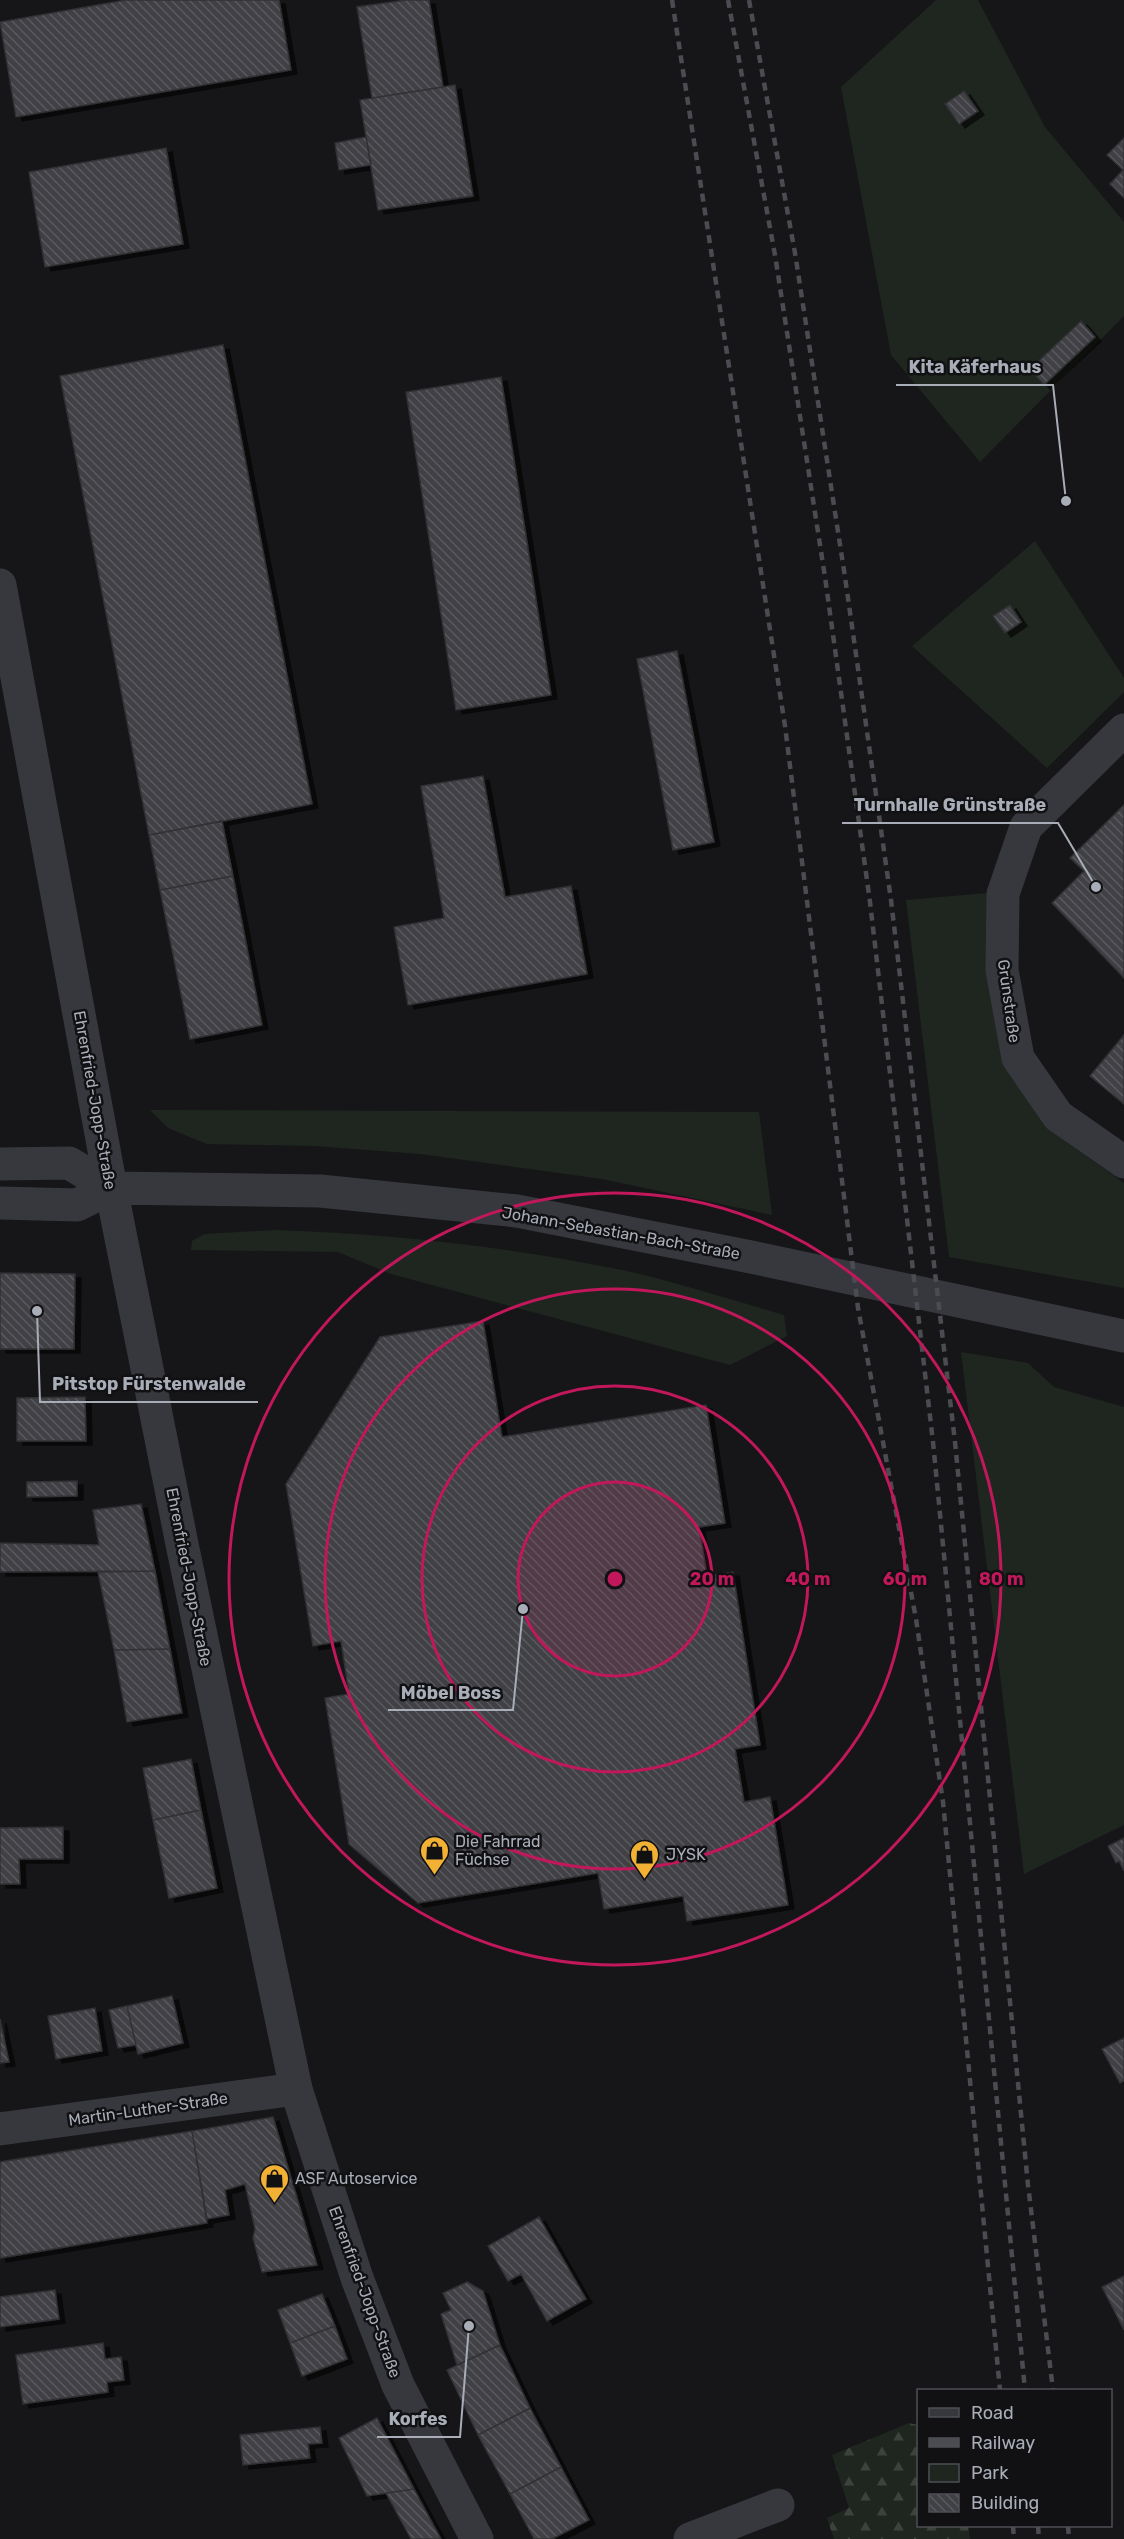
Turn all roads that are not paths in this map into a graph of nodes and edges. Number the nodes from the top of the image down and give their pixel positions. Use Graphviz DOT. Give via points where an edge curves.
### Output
graph roads {
  1 [pos="0,585"];
  2 [pos="1124,730"];
  3 [pos="1124,1162"];
  4 [pos="0,1164"];
  5 [pos="111,1188"];
  6 [pos="0,1203"];
  7 [pos="1124,1336"];
  8 [pos="296,2089"];
  9 [pos="0,2128"];
  10 [pos="778,2505"];
  11 [pos="477,2539"];
  12 [pos="690,2539"];
  1 -- 5 [label="street, Ehrenfried-Jopp-Straße"];
  2 -- 3 [label="street, Grünstraße" via="1026,827 1004,894 1002,970 1018,1058 1058,1116"];
  4 -- 5 [label="street, Johann-Sebastian-Bach-Straße" via="69,1163"];
  5 -- 6 [label="street, Johann-Sebastian-Bach-Straße" via="77,1205"];
  5 -- 7 [label="street, Johann-Sebastian-Bach-Straße" via="320,1191 516,1212"];
  5 -- 8 [label="street, Ehrenfried-Jopp-Straße"];
  8 -- 9 [label="street, Martin-Luther-Straße"];
  8 -- 11 [label="street, Ehrenfried-Jopp-Straße" via="357,2278 398,2385"];
  10 -- 12 [label="street"];
}
